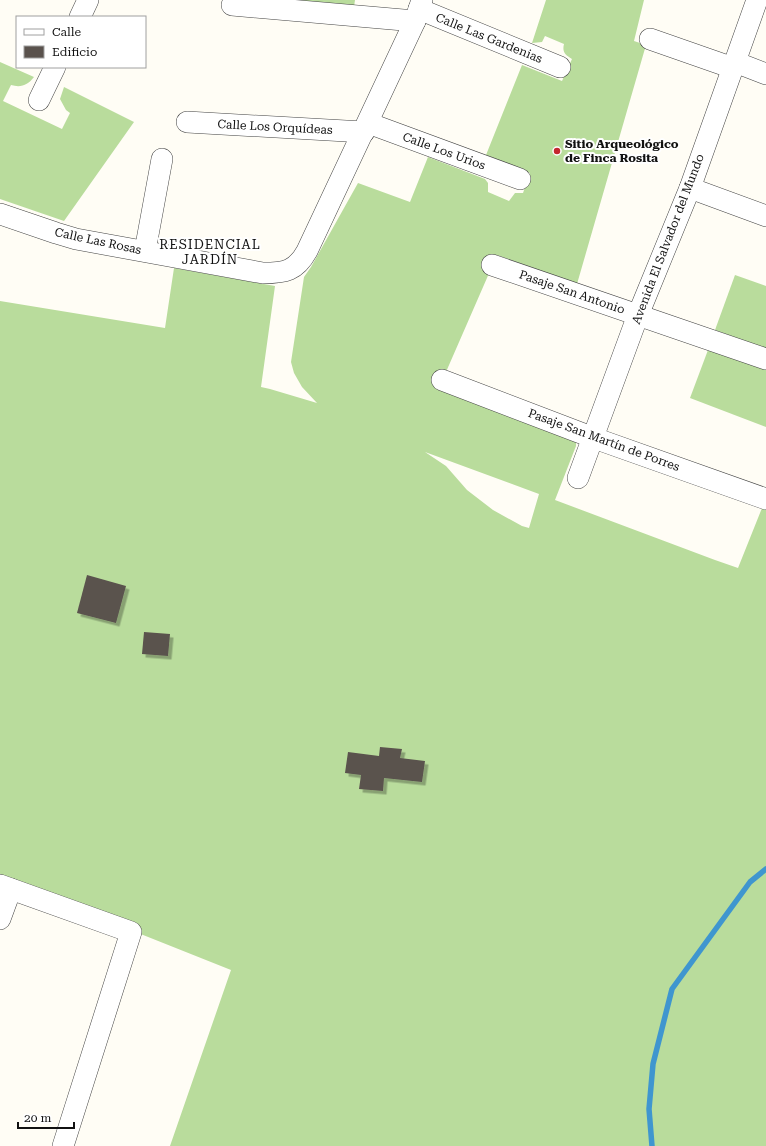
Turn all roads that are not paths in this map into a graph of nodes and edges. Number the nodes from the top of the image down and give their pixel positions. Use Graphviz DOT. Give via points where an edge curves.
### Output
graph roads {
  1 [pos="88,0"];
  2 [pos="757,0"];
  3 [pos="232,5"];
  4 [pos="419,10"];
  5 [pos="80,16"];
  6 [pos="650,39"];
  7 [pos="734,65"];
  8 [pos="560,67"];
  9 [pos="55,68"];
  10 [pos="766,74"];
  11 [pos="39,100"];
  12 [pos="187,122"];
  13 [pos="366,127"];
  14 [pos="162,159"];
  15 [pos="520,179"];
  16 [pos="690,188"];
  17 [pos="0,214"];
  18 [pos="766,216"];
  19 [pos="146,251"];
  20 [pos="492,265"];
  21 [pos="638,315"];
  22 [pos="766,359"];
  23 [pos="442,380"];
  24 [pos="594,438"];
  25 [pos="578,478"];
  26 [pos="766,499"];
  27 [pos="6,887"];
  28 [pos="0,919"];
  29 [pos="63,1146"];
  1 -- 5 [label="street"];
  2 -- 7 [label="street, Avenida El Salvador del Mundo"];
  3 -- 4 [label="street, Calle Las Gardenias"];
  4 -- 8 [label="street, Calle Las Gardenias"];
  4 -- 13 [label="street, Calle Las Rosas"];
  6 -- 7 [label="street"];
  7 -- 10 [label="street"];
  7 -- 16 [label="street, Avenida El Salvador del Mundo"];
  9 -- 11 [label="street"];
  12 -- 13 [label="street, Calle Los Orquídeas"];
  13 -- 15 [label="street, Calle Los Urios"];
  13 -- 19 [label="street, Calle Las Rosas" via="307,251 301,262 291,268 278,272 263,272"];
  14 -- 19 [label="street"];
  16 -- 18 [label="street"];
  16 -- 21 [label="street, Avenida El Salvador del Mundo"];
  17 -- 19 [label="street, Calle Las Rosas" via="76,239"];
  20 -- 21 [label="street, Pasaje San Antonio"];
  21 -- 22 [label="street, Pasaje San Antonio"];
  21 -- 24 [label="street, Avenida El Salvador del Mundo"];
  23 -- 24 [label="street, Pasaje San Martín de Porres"];
  24 -- 25 [label="street, Avenida El Salvador del Mundo"];
  24 -- 26 [label="street, Pasaje San Martín de Porres"];
  27 -- 28 [label="street"];
  27 -- 29 [label="street" via="131,932"];
}
